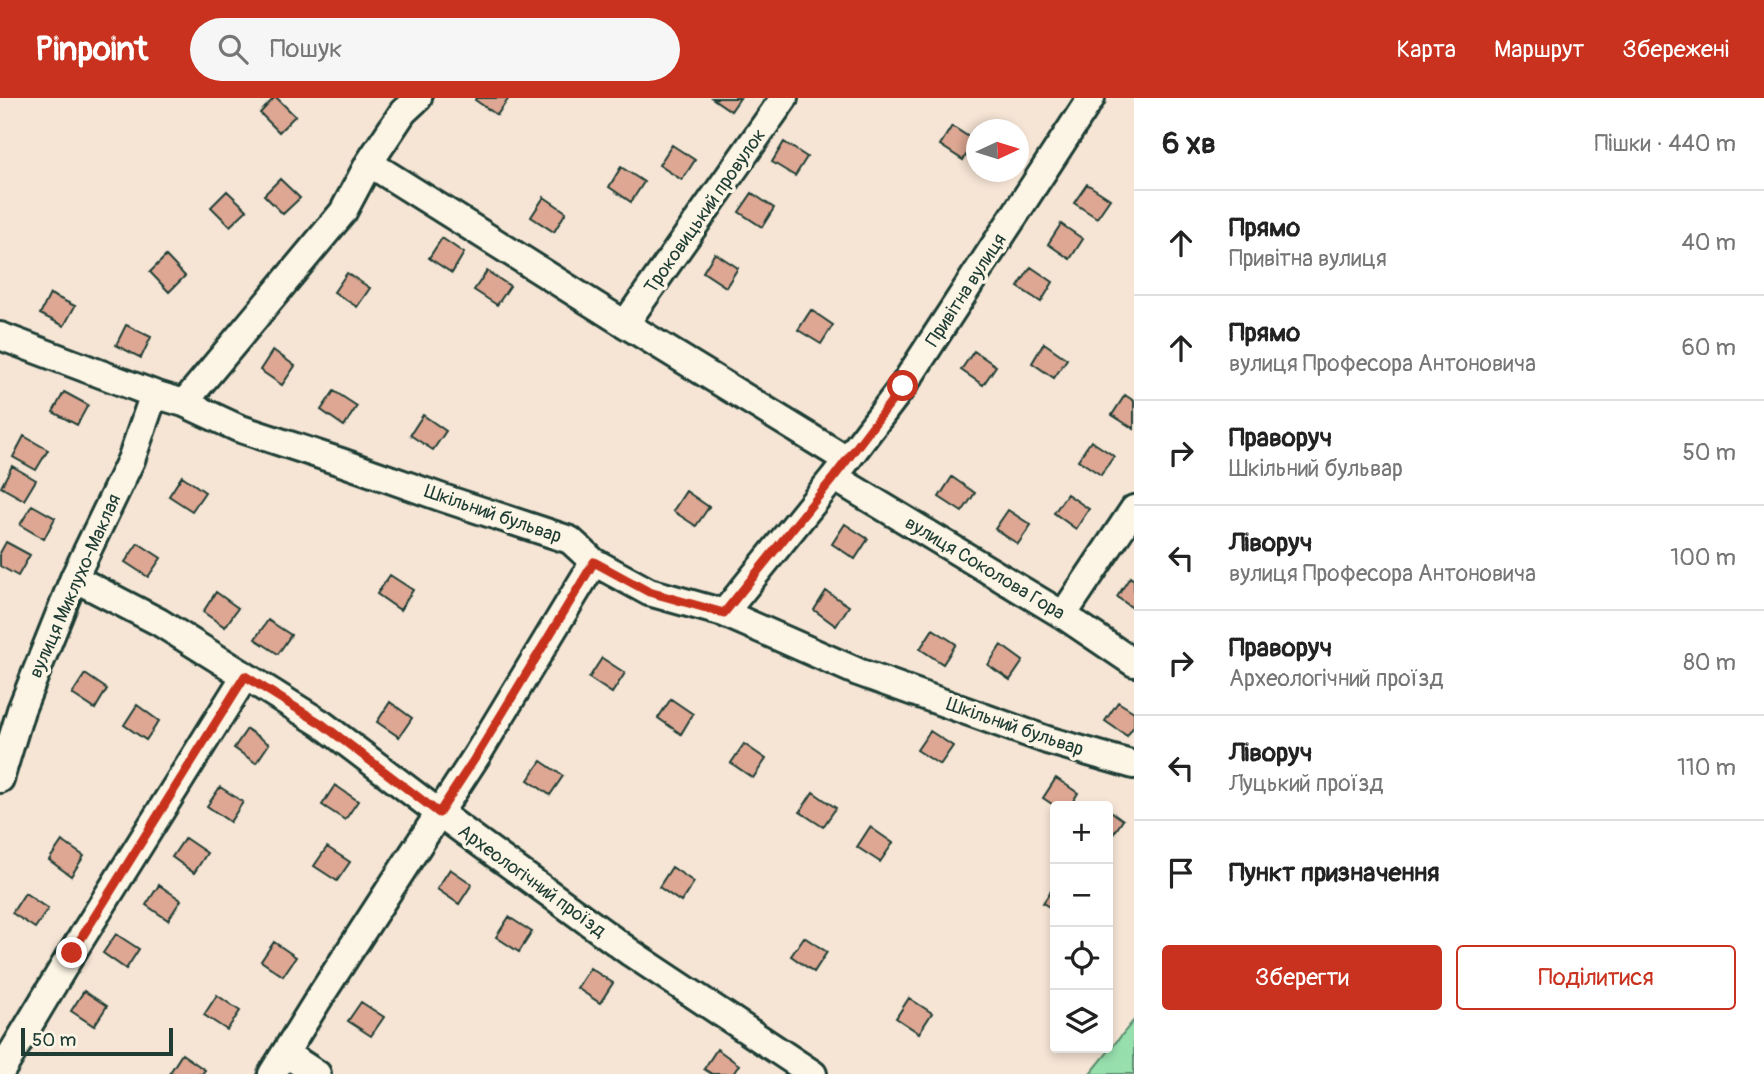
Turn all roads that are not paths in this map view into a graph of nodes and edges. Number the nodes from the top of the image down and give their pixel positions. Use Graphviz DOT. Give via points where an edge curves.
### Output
graph roads {
  1 [pos="418,98"];
  2 [pos="784,98"];
  3 [pos="1091,98"];
  4 [pos="369,163"];
  5 [pos="625,324"];
  6 [pos="0,336"];
  7 [pos="154,394"];
  8 [pos="184,402"];
  9 [pos="840,468"];
  10 [pos="1134,509"];
  11 [pos="594,562"];
  12 [pos="74,578"];
  13 [pos="724,613"];
  14 [pos="1063,615"];
  15 [pos="1134,663"];
  16 [pos="245,676"];
  17 [pos="1134,765"];
  18 [pos="0,779"];
  19 [pos="439,813"];
  20 [pos="279,1064"];
  21 [pos="0,1073"];
  22 [pos="317,1074"];
  23 [pos="813,1074"];
  1 -- 4 [label="street" via="403,112"];
  2 -- 5 [label="street, Троковицький провулок"];
  3 -- 9 [label="street, Привітна вулиця" via="903,386"];
  4 -- 5 [label="street, вулиця Соколова Гора"];
  4 -- 8 [label="street" via="343,212"];
  5 -- 9 [label="street, вулиця Соколова Гора"];
  6 -- 7 [label="street, Шкільний бульвар"];
  7 -- 8 [label="street, Шкільний бульвар"];
  7 -- 12 [label="street, вулиця Миклухо-Маклая" via="131,460"];
  8 -- 11 [label="street, Шкільний бульвар" via="238,428 570,540"];
  9 -- 13 [label="street, Привітна вулиця"];
  9 -- 14 [label="street, вулиця Соколова Гора"];
  10 -- 14 [label="street"];
  11 -- 13 [label="street, Шкільний бульвар" via="649,592"];
  11 -- 19 [label="street"];
  12 -- 16 [label="street, Археологічний проїзд" via="159,622"];
  12 -- 18 [label="street, вулиця Миклухо-Маклая" via="21,710"];
  13 -- 17 [label="street, Шкільний бульвар" via="858,672 1047,740"];
  14 -- 15 [label="street, вулиця Соколова Гора"];
  16 -- 19 [label="street, Археологічний проїзд" via="322,724"];
  16 -- 21 [label="street"];
  19 -- 20 [label="street"];
  19 -- 23 [label="street, Археологічний проїзд" via="631,953"];
  20 -- 22 [label="street"];
}
